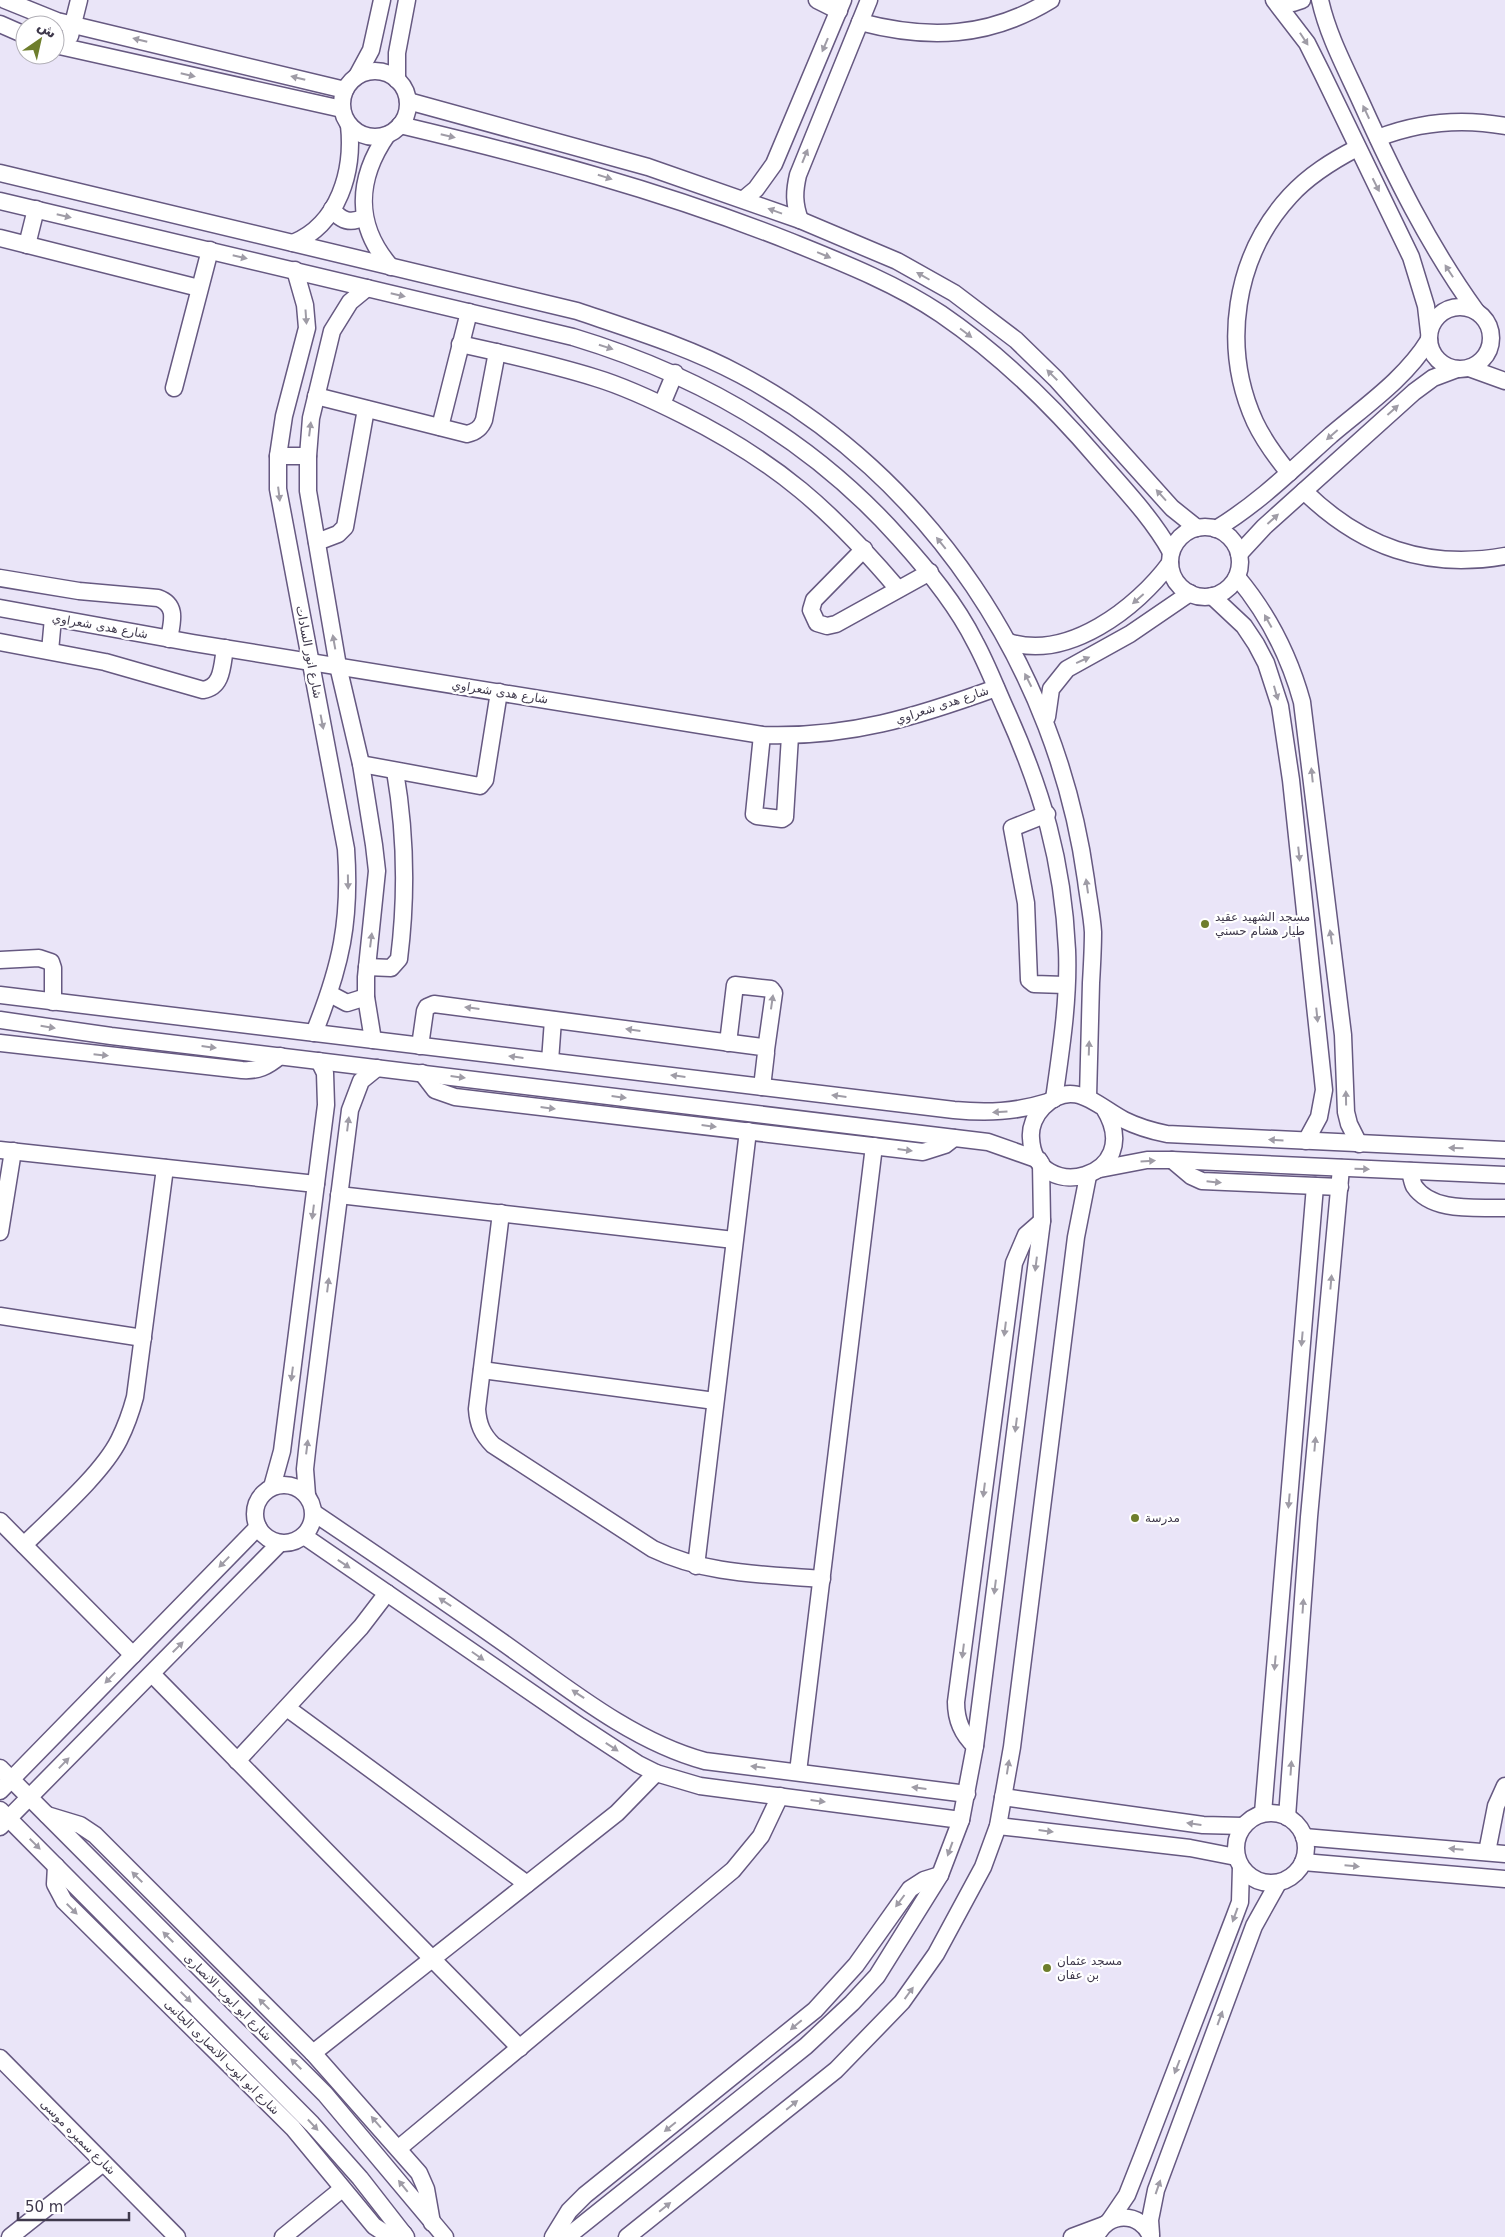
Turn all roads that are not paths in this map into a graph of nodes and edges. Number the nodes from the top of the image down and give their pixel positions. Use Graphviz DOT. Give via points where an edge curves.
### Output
graph roads {
  1 [pos="5,0"];
  2 [pos="79,0"];
  3 [pos="382,0"];
  4 [pos="407,0"];
  5 [pos="817,0"];
  6 [pos="869,0"];
  7 [pos="1051,0"];
  8 [pos="1276,0"];
  9 [pos="1302,0"];
  10 [pos="1320,0"];
  11 [pos="27,4"];
  12 [pos="841,6"];
  13 [pos="860,22"];
  14 [pos="0,24"];
  15 [pos="73,25"];
  16 [pos="15,31"];
  17 [pos="65,39"];
  18 [pos="65,47"];
  19 [pos="357,76"];
  20 [pos="397,80"];
  21 [pos="345,90"];
  22 [pos="408,101"];
  23 [pos="342,109"];
  24 [pos="349,124"];
  25 [pos="400,125"];
  26 [pos="1505,126"];
  27 [pos="387,135"];
  28 [pos="1378,138"];
  29 [pos="1357,148"];
  30 [pos="0,173"];
  31 [pos="744,199"];
  32 [pos="0,200"];
  33 [pos="36,209"];
  34 [pos="332,210"];
  35 [pos="364,217"];
  36 [pos="800,220"];
  37 [pos="0,238"];
  38 [pos="293,243"];
  39 [pos="27,245"];
  40 [pos="210,250"];
  41 [pos="392,267"];
  42 [pos="295,270"];
  43 [pos="199,288"];
  44 [pos="367,288"];
  45 [pos="1476,311"];
  46 [pos="469,312"];
  47 [pos="577,312"];
  48 [pos="1488,324"];
  49 [pos="1429,336"];
  50 [pos="573,337"];
  51 [pos="1505,340"];
  52 [pos="460,344"];
  53 [pos="497,352"];
  54 [pos="1463,369"];
  55 [pos="675,374"];
  56 [pos="1505,381"];
  57 [pos="174,388"];
  58 [pos="316,396"];
  59 [pos="662,404"];
  60 [pos="366,409"];
  61 [pos="440,427"];
  62 [pos="278,456"];
  63 [pos="308,456"];
  64 [pos="1289,473"];
  65 [pos="1304,491"];
  66 [pos="1197,528"];
  67 [pos="1216,529"];
  68 [pos="317,542"];
  69 [pos="864,549"];
  70 [pos="1239,554"];
  71 [pos="1505,556"];
  72 [pos="1170,558"];
  73 [pos="930,572"];
  74 [pos="1237,577"];
  75 [pos="0,578"];
  76 [pos="898,589"];
  77 [pos="1190,593"];
  78 [pos="1212,596"];
  79 [pos="0,608"];
  80 [pos="53,618"];
  81 [pos="169,639"];
  82 [pos="0,642"];
  83 [pos="1009,642"];
  84 [pos="225,648"];
  85 [pos="50,651"];
  86 [pos="310,662"];
  87 [pos="338,666"];
  88 [pos="996,688"];
  89 [pos="499,692"];
  90 [pos="1049,727"];
  91 [pos="762,735"];
  92 [pos="790,736"];
  93 [pos="361,764"];
  94 [pos="395,772"];
  95 [pos="1047,814"];
  96 [pos="0,960"];
  97 [pos="367,967"];
  98 [pos="1065,985"];
  99 [pos="330,994"];
  100 [pos="0,995"];
  101 [pos="366,997"];
  102 [pos="53,1002"];
  103 [pos="0,1020"];
  104 [pos="553,1020"];
  105 [pos="314,1033"];
  106 [pos="373,1040"];
  107 [pos="0,1043"];
  108 [pos="728,1043"];
  109 [pos="420,1046"];
  110 [pos="766,1050"];
  111 [pos="280,1056"];
  112 [pos="320,1061"];
  113 [pos="550,1061"];
  114 [pos="377,1068"];
  115 [pos="422,1073"];
  116 [pos="762,1087"];
  117 [pos="1088,1097"];
  118 [pos="1051,1100"];
  119 [pos="1104,1108"];
  120 [pos="748,1131"];
  121 [pos="954,1138"];
  122 [pos="1306,1141"];
  123 [pos="1359,1144"];
  124 [pos="874,1146"];
  125 [pos="1505,1150"];
  126 [pos="6,1151"];
  127 [pos="1172,1160"];
  128 [pos="1040,1162"];
  129 [pos="165,1168"];
  130 [pos="1341,1168"];
  131 [pos="1410,1171"];
  132 [pos="1094,1172"];
  133 [pos="1505,1175"];
  134 [pos="316,1184"];
  135 [pos="1315,1186"];
  136 [pos="1340,1187"];
  137 [pos="339,1195"];
  138 [pos="1505,1208"];
  139 [pos="501,1213"];
  140 [pos="1042,1220"];
  141 [pos="0,1232"];
  142 [pos="734,1240"];
  143 [pos="0,1316"];
  144 [pos="142,1338"];
  145 [pos="482,1370"];
  146 [pos="716,1401"];
  147 [pos="272,1487"];
  148 [pos="307,1495"];
  149 [pos="314,1513"];
  150 [pos="0,1520"];
  151 [pos="258,1527"];
  152 [pos="304,1536"];
  153 [pos="280,1543"];
  154 [pos="24,1545"];
  155 [pos="696,1566"];
  156 [pos="822,1579"];
  157 [pos="388,1593"];
  158 [pos="133,1654"];
  159 [pos="152,1674"];
  160 [pos="287,1708"];
  161 [pos="975,1746"];
  162 [pos="237,1761"];
  163 [pos="656,1772"];
  164 [pos="798,1772"];
  165 [pos="4,1780"];
  166 [pos="1505,1786"];
  167 [pos="968,1794"];
  168 [pos="780,1796"];
  169 [pos="1004,1797"];
  170 [pos="30,1798"];
  171 [pos="1263,1813"];
  172 [pos="46,1815"];
  173 [pos="1288,1817"];
  174 [pos="3,1819"];
  175 [pos="961,1820"];
  176 [pos="998,1826"];
  177 [pos="1243,1826"];
  178 [pos="1304,1837"];
  179 [pos="1487,1852"];
  180 [pos="1505,1854"];
  181 [pos="1239,1862"];
  182 [pos="1303,1862"];
  183 [pos="56,1866"];
  184 [pos="940,1876"];
  185 [pos="1505,1879"];
  186 [pos="1278,1883"];
  187 [pos="527,1884"];
  188 [pos="432,1959"];
  189 [pos="520,2048"];
  190 [pos="314,2053"];
  191 [pos="0,2058"];
  192 [pos="399,2148"];
  193 [pos="103,2163"];
  194 [pos="342,2189"];
  195 [pos="432,2223"];
  196 [pos="1104,2227"];
  197 [pos="405,2236"];
  198 [pos="1151,2236"];
  199 [pos="10,2237"];
  200 [pos="177,2237"];
  201 [pos="283,2237"];
  202 [pos="445,2237"];
  203 [pos="553,2237"];
  204 [pos="567,2237"];
  205 [pos="627,2237"];
  206 [pos="1072,2237"];
  1 -- 11 [label="street"];
  2 -- 15 [label="street"];
  3 -- 19 [label="street" via="371,50"];
  4 -- 20 [label="street" via="397,53"];
  5 -- 12 [label="street"];
  6 -- 13 [label="street"];
  7 -- 13 [label="street" via="1014,19 964,32 911,33"];
  8 -- 9 [label="street" via="1293,3"];
  8 -- 29 [label="street, one-way" via="1307,43"];
  28 -- 10 [label="street, one-way" via="1330,33"];
  11 -- 15 [label="street"];
  12 -- 31 [label="street, one-way" via="774,164 756,190"];
  36 -- 13 [label="street, one-way" via="794,190 798,175"];
  14 -- 16 [label="street"];
  15 -- 17 [label="street"];
  21 -- 15 [label="street, one-way"];
  18 -- 23 [label="street, one-way"];
  19 -- 20 [label="street" via="374,71"];
  19 -- 21 [label="street"];
  20 -- 22 [label="street"];
  21 -- 23 [label="street"];
  22 -- 25 [label="street"];
  22 -- 31 [label="street" via="640,165"];
  23 -- 24 [label="street"];
  24 -- 27 [label="street" via="362,135"];
  24 -- 34 [label="street" via="349,166 344,186"];
  25 -- 27 [label="street"];
  25 -- 72 [label="street, one-way" via="532,156 670,197 744,223 879,279 940,313 1000,358 1041,395 1149,519"];
  26 -- 28 [label="street" via="1442,122"];
  27 -- 35 [label="street" via="370,168 363,198"];
  45 -- 28 [label="street, one-way" via="1433,248"];
  29 -- 49 [label="street, one-way" via="1411,256 1422,289"];
  29 -- 64 [label="street" via="1332,160 1310,177 1272,218 1247,267 1240,294 1236,346 1245,396 1270,449"];
  30 -- 38 [label="street"];
  36 -- 31 [label="street, one-way"];
  32 -- 33 [label="street"];
  33 -- 39 [label="street"];
  33 -- 40 [label="street, one-way"];
  34 -- 35 [label="street" via="346,221"];
  34 -- 38 [label="street" via="308,237"];
  35 -- 41 [label="street" via="379,253"];
  66 -- 36 [label="street, one-way" via="1172,508 1056,379 1016,340 954,293 897,261"];
  37 -- 39 [label="street"];
  38 -- 41 [label="street"];
  39 -- 43 [label="street"];
  40 -- 42 [label="street, one-way"];
  40 -- 43 [label="street"];
  41 -- 47 [label="street"];
  42 -- 44 [label="street"];
  42 -- 62 [label="street, شارع انور السادات, one-way" via="305,305 307,328 284,416"];
  43 -- 57 [label="street"];
  44 -- 46 [label="street, one-way"];
  44 -- 58 [label="street" via="350,302 337,320"];
  45 -- 48 [label="street"];
  45 -- 49 [label="street" via="1467,307 1448,309 1439,315"];
  46 -- 50 [label="street"];
  46 -- 52 [label="street"];
  47 -- 50 [label="street"];
  83 -- 47 [label="street, one-way" via="963,571 920,518 837,438 774,394 709,359"];
  48 -- 51 [label="street"];
  48 -- 54 [label="street" via="1492,338 1488,354 1483,360"];
  49 -- 54 [label="street" via="1434,356 1440,362"];
  49 -- 64 [label="street, one-way" via="1403,373"];
  50 -- 55 [label="street, one-way"];
  52 -- 53 [label="street"];
  52 -- 61 [label="street"];
  53 -- 59 [label="street" via="597,378"];
  53 -- 61 [label="street" via="480,427 467,434"];
  54 -- 56 [label="street"];
  65 -- 54 [label="street, one-way" via="1423,384"];
  55 -- 59 [label="street"];
  55 -- 73 [label="street" via="743,409 807,452 854,491"];
  58 -- 60 [label="street"];
  63 -- 58 [label="street, one-way"];
  59 -- 69 [label="street" via="732,440 780,472"];
  60 -- 61 [label="street"];
  60 -- 68 [label="street" via="345,527 338,534"];
  62 -- 63 [label="street"];
  62 -- 86 [label="street, شارع انور السادات, one-way" via="280,505"];
  63 -- 68 [label="street" via="308,492"];
  64 -- 67 [label="street" via="1248,509"];
  70 -- 65 [label="street, one-way"];
  65 -- 71 [label="street" via="1337,520 1374,542 1393,549 1438,559"];
  66 -- 67 [label="street"];
  66 -- 72 [label="street" via="1181,536"];
  67 -- 70 [label="street" via="1231,538"];
  87 -- 68 [label="street, one-way"];
  69 -- 76 [label="street"];
  69 -- 76 [label="street" via="814,600 811,610 814,620 822,626 832,626"];
  70 -- 74 [label="street"];
  72 -- 77 [label="street" via="1178,584"];
  72 -- 83 [label="street, one-way" via="1152,585 1132,604 1084,633 1043,647"];
  73 -- 76 [label="street"];
  73 -- 88 [label="street" via="975,642"];
  74 -- 78 [label="street" via="1227,589"];
  123 -- 74 [label="street, one-way" via="1348,1124 1346,1112 1344,1035 1302,702 1292,669 1274,631"];
  75 -- 81 [label="street" via="79,591 158,598 169,604 172,610"];
  77 -- 78 [label="street"];
  90 -- 77 [label="street, one-way" via="1048,698 1056,680 1066,669 1130,634"];
  78 -- 122 [label="street, one-way" via="1244,626 1266,663 1276,690 1286,740 1324,1090 1319,1117"];
  79 -- 80 [label="street, شارع هدى شعراوي"];
  80 -- 81 [label="street, شارع هدى شعراوي"];
  80 -- 85 [label="street"];
  81 -- 84 [label="street, شارع هدى شعراوي"];
  82 -- 85 [label="street"];
  90 -- 83 [label="street, one-way"];
  84 -- 85 [label="street" via="218,681 203,690 105,662"];
  84 -- 86 [label="street, شارع هدى شعراوي"];
  86 -- 87 [label="street, شارع هدى شعراوي"];
  86 -- 99 [label="street, شارع انور السادات, one-way" via="348,871 344,937"];
  87 -- 89 [label="street, شارع هدى شعراوي"];
  87 -- 93 [label="street"];
  88 -- 92 [label="street, شارع هدى شعراوي" via="925,714 876,726"];
  88 -- 95 [label="street" via="1027,757"];
  89 -- 91 [label="street, شارع هدى شعراوي"];
  89 -- 94 [label="street" via="484,784 476,786"];
  117 -- 90 [label="street, one-way" via="1093,931 1081,845"];
  91 -- 92 [label="street, شارع هدى شعراوي"];
  91 -- 92 [label="street" via="754,814 782,819 785,817"];
  93 -- 94 [label="street"];
  97 -- 93 [label="street, one-way" via="377,871"];
  94 -- 97 [label="street" via="405,846 404,921 399,959 391,968"];
  95 -- 98 [label="street" via="1064,916"];
  95 -- 98 [label="street" via="1012,828 1026,903 1029,980 1034,984"];
  96 -- 102 [label="street" via="39,958 51,962 54,968"];
  97 -- 101 [label="street"];
  98 -- 118 [label="street" via="1063,1034"];
  99 -- 101 [label="street" via="348,1003"];
  99 -- 105 [label="street, شارع انور السادات"];
  100 -- 102 [label="street"];
  101 -- 106 [label="street"];
  102 -- 105 [label="street"];
  103 -- 111 [label="street, one-way"];
  108 -- 104 [label="street, one-way"];
  104 -- 109 [label="street, one-way" via="434,1004 425,1011"];
  104 -- 113 [label="street"];
  105 -- 106 [label="street"];
  106 -- 109 [label="street"];
  107 -- 111 [label="street, one-way" via="255,1071"];
  108 -- 110 [label="street"];
  110 -- 108 [label="street, one-way" via="774,993 771,989 736,985"];
  113 -- 109 [label="street, one-way"];
  110 -- 116 [label="street"];
  111 -- 112 [label="street"];
  112 -- 114 [label="street"];
  112 -- 134 [label="street" via="327,1088"];
  116 -- 113 [label="street, one-way"];
  114 -- 115 [label="street"];
  137 -- 114 [label="street, one-way" via="350,1110 361,1081"];
  115 -- 120 [label="street, one-way" via="435,1090 455,1097"];
  115 -- 121 [label="street, one-way"];
  118 -- 116 [label="street, one-way" via="1014,1111 979,1112"];
  117 -- 118 [label="street" via="1064,1095"];
  117 -- 119 [label="street"];
  118 -- 128 [label="street" via="1038,1112 1032,1124 1031,1138"];
  122 -- 119 [label="street, one-way" via="1167,1134 1142,1128"];
  119 -- 132 [label="street" via="1112,1120 1114,1146 1109,1158"];
  120 -- 124 [label="street"];
  120 -- 142 [label="street"];
  124 -- 121 [label="street, one-way" via="923,1152 940,1148"];
  121 -- 128 [label="street" via="988,1142"];
  122 -- 123 [label="street"];
  125 -- 123 [label="street, one-way"];
  124 -- 156 [label="street"];
  126 -- 129 [label="street"];
  126 -- 141 [label="street"];
  127 -- 130 [label="street"];
  132 -- 127 [label="street, one-way" via="1147,1160"];
  127 -- 135 [label="street, one-way" via="1202,1181"];
  128 -- 132 [label="street" via="1063,1177 1078,1178"];
  128 -- 140 [label="street"];
  129 -- 134 [label="street"];
  129 -- 144 [label="street"];
  130 -- 131 [label="street, one-way"];
  130 -- 136 [label="street"];
  131 -- 133 [label="street"];
  131 -- 138 [label="street" via="1414,1185 1426,1197 1442,1204"];
  169 -- 132 [label="street, one-way" via="1077,1230"];
  134 -- 147 [label="street, one-way" via="282,1451"];
  135 -- 136 [label="street"];
  135 -- 171 [label="street, one-way"];
  173 -- 136 [label="street, one-way" via="1311,1501"];
  137 -- 139 [label="street"];
  148 -- 137 [label="street, one-way" via="306,1455"];
  139 -- 142 [label="street"];
  139 -- 145 [label="street"];
  140 -- 161 [label="street, one-way"];
  140 -- 161 [label="street, one-way" via="1024,1239 1014,1263 956,1702 962,1731"];
  142 -- 146 [label="street"];
  143 -- 144 [label="street"];
  144 -- 154 [label="street" via="135,1397 119,1441 106,1461"];
  145 -- 146 [label="street"];
  145 -- 155 [label="street" via="478,1419 486,1438 493,1445 653,1549"];
  146 -- 155 [label="street"];
  147 -- 148 [label="street" via="291,1485"];
  147 -- 151 [label="street" via="258,1500 255,1509"];
  148 -- 149 [label="street"];
  149 -- 152 [label="street" via="310,1529"];
  164 -- 149 [label="street, one-way" via="705,1761 655,1744"];
  150 -- 154 [label="street"];
  151 -- 153 [label="street" via="271,1540"];
  151 -- 158 [label="street, one-way"];
  152 -- 153 [label="street" via="289,1543"];
  152 -- 157 [label="street, one-way"];
  159 -- 153 [label="street, one-way"];
  154 -- 158 [label="street"];
  155 -- 156 [label="street"];
  156 -- 164 [label="street"];
  157 -- 160 [label="street"];
  157 -- 163 [label="street, one-way" via="580,1726"];
  158 -- 165 [label="street, one-way"];
  159 -- 162 [label="street"];
  170 -- 159 [label="street, one-way"];
  160 -- 162 [label="street"];
  160 -- 187 [label="street"];
  161 -- 167 [label="street"];
  162 -- 188 [label="street"];
  163 -- 168 [label="street" via="700,1786"];
  163 -- 187 [label="street" via="617,1813"];
  167 -- 164 [label="street, one-way"];
  165 -- 170 [label="street, شارع ابو ايوب الانصارى"];
  166 -- 179 [label="street" via="1496,1806"];
  167 -- 175 [label="street"];
  168 -- 175 [label="street, one-way"];
  168 -- 189 [label="street" via="762,1836 733,1870"];
  169 -- 176 [label="street"];
  177 -- 169 [label="street, one-way" via="1203,1825"];
  170 -- 172 [label="street, شارع ابو ايوب الانصارى"];
  170 -- 174 [label="street"];
  171 -- 173 [label="street"];
  171 -- 177 [label="street"];
  190 -- 172 [label="street, one-way" via="95,1834 64,1818"];
  195 -- 172 [label="street, شارع ابو ايوب الانصارى, one-way" via="325,2094"];
  173 -- 178 [label="street" via="1298,1825"];
  174 -- 183 [label="street, one-way"];
  175 -- 184 [label="street, one-way"];
  176 -- 181 [label="street, one-way" via="1190,1848"];
  205 -- 176 [label="street, one-way" via="836,2070 902,2002 936,1954 964,1906"];
  177 -- 181 [label="street" via="1235,1844"];
  179 -- 178 [label="street, one-way"];
  178 -- 182 [label="street" via="1306,1852"];
  179 -- 180 [label="street"];
  181 -- 186 [label="street" via="1246,1874 1261,1882"];
  181 -- 196 [label="street, one-way" via="1240,1902 1127,2196"];
  182 -- 185 [label="street, one-way"];
  182 -- 186 [label="street" via="1293,1876"];
  183 -- 194 [label="street, شارع ابو ايوب الانصارى الجانبى, one-way" via="55,1884 64,1901 293,2128"];
  183 -- 197 [label="street, one-way" via="312,2124"];
  184 -- 203 [label="street, one-way" via="924,1880 910,1889 856,1965 815,2010 585,2194 569,2211"];
  184 -- 204 [label="street" via="877,1976 841,2014"];
  198 -- 186 [label="street, one-way" via="1150,2220 1156,2190 1254,1926"];
  187 -- 188 [label="street"];
  188 -- 189 [label="street"];
  188 -- 190 [label="street"];
  189 -- 192 [label="street"];
  192 -- 190 [label="street, one-way"];
  191 -- 193 [label="street, شارع سميره موسى"];
  192 -- 195 [label="street" via="419,2173 426,2189"];
  193 -- 199 [label="street"];
  193 -- 200 [label="street, شارع سميره موسى"];
  194 -- 197 [label="street, شارع ابو ايوب الانصارى الجانبى" via="374,2226 383,2232"];
  194 -- 201 [label="street"];
  195 -- 202 [label="street, شارع ابو ايوب الانصارى"];
  196 -- 198 [label="street" via="1126,2217 1147,2228"];
  196 -- 206 [label="street"];
}
